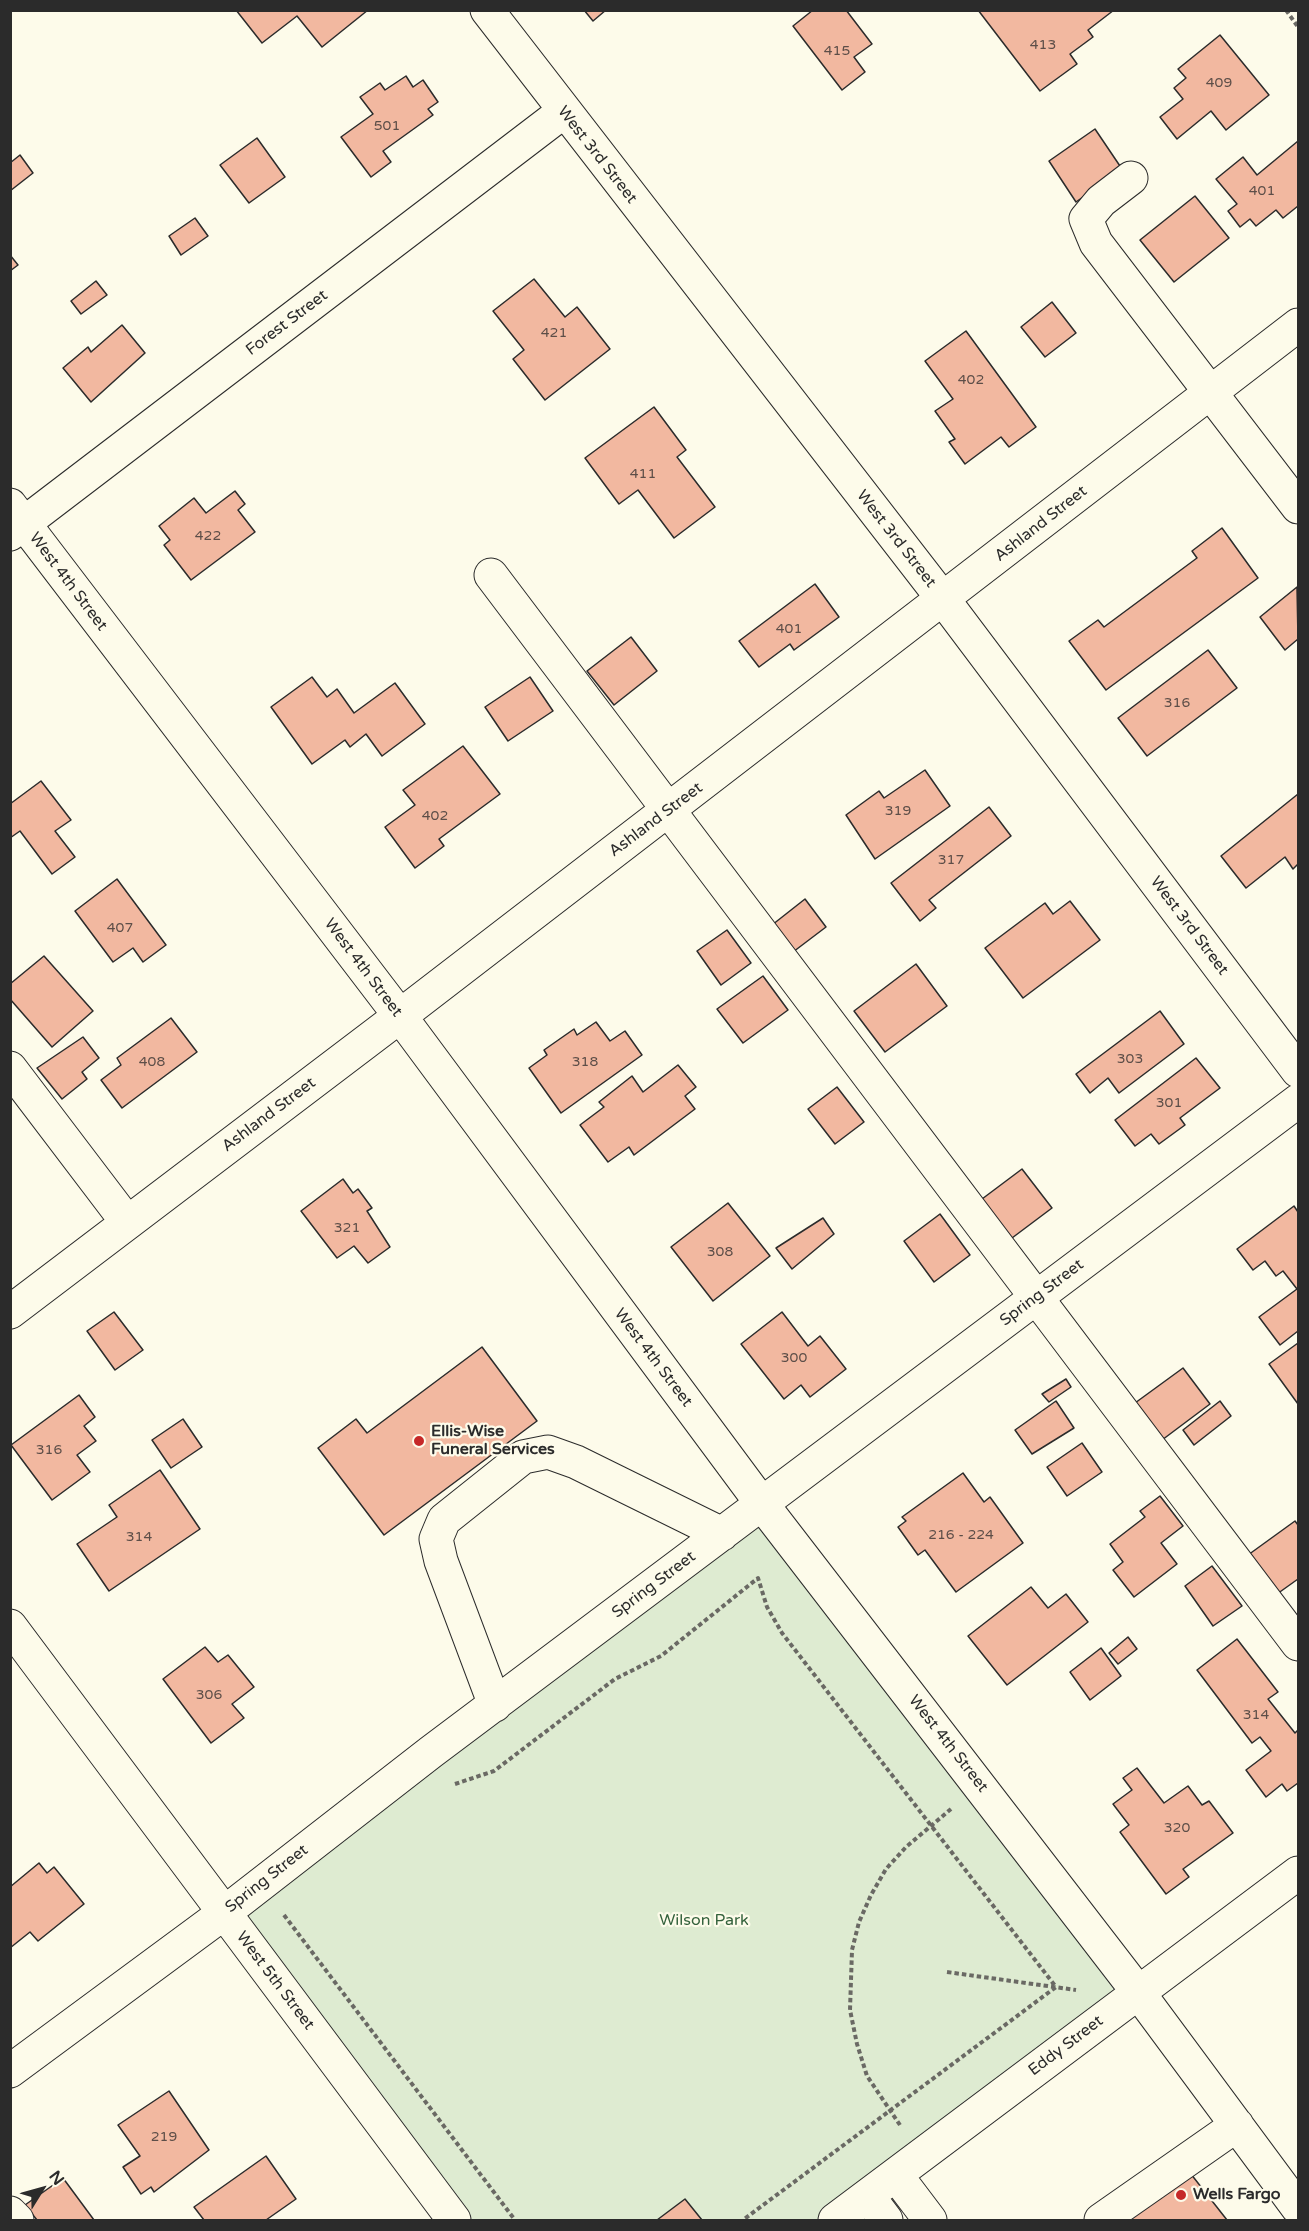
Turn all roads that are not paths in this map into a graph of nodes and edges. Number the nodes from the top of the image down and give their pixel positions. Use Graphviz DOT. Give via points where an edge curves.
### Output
graph roads {
  1 [pos="487,10"];
  2 [pos="563,112"];
  3 [pos="1131,178"];
  4 [pos="1299,325"];
  5 [pos="1211,392"];
  6 [pos="1299,507"];
  7 [pos="15,521"];
  8 [pos="491,575"];
  9 [pos="943,600"];
  10 [pos="668,810"];
  11 [pos="400,1016"];
  12 [pos="10,1068"];
  13 [pos="1299,1071"];
  14 [pos="1299,1101"];
  15 [pos="127,1222"];
  16 [pos="1038,1297"];
  17 [pos="10,1312"];
  18 [pos="762,1504"];
  19 [pos="722,1534"];
  20 [pos="10,1626"];
  21 [pos="1299,1644"];
  22 [pos="495,1705"];
  23 [pos="1299,1873"];
  24 [pos="224,1913"];
  25 [pos="1138,1992"];
  26 [pos="10,2071"];
  27 [pos="1237,2125"];
  28 [pos="896,2175"];
  29 [pos="877,2208"];
  30 [pos="1299,2208"];
  31 [pos="10,2213"];
  32 [pos="17,2220"];
  33 [pos="454,2220"];
  34 [pos="835,2220"];
  35 [pos="930,2220"];
  36 [pos="1101,2220"];
  1 -- 2 [label="street, West 3rd Street"];
  2 -- 7 [label="street, Forest Street"];
  2 -- 9 [label="street, West 3rd Street"];
  3 -- 5 [label="street" via="1101,201 1086,219 1096,243"];
  4 -- 5 [label="street, Ashland Street"];
  5 -- 6 [label="street"];
  5 -- 9 [label="street, Ashland Street"];
  7 -- 11 [label="street, West 4th Street"];
  8 -- 10 [label="street"];
  9 -- 10 [label="street, Ashland Street"];
  9 -- 13 [label="street, West 3rd Street"];
  10 -- 11 [label="street, Ashland Street"];
  10 -- 16 [label="street"];
  11 -- 15 [label="street, Ashland Street"];
  11 -- 18 [label="street, West 4th Street"];
  12 -- 15 [label="street"];
  14 -- 16 [label="street, Spring Street"];
  15 -- 17 [label="street, Ashland Street"];
  16 -- 18 [label="street, Spring Street"];
  16 -- 21 [label="street"];
  18 -- 19 [label="street, Spring Street"];
  18 -- 25 [label="street, West 4th Street"];
  19 -- 22 [label="street, Spring Street"];
  19 -- 22 [label="street" via="576,1462 548,1452 523,1457 444,1520 436,1539"];
  20 -- 24 [label="street, West 5th Street"];
  22 -- 24 [label="street, Spring Street"];
  23 -- 25 [label="street, Eddy Street"];
  24 -- 26 [label="street, Spring Street"];
  24 -- 33 [label="street, West 5th Street"];
  25 -- 27 [label="street, West 4th Street"];
  25 -- 28 [label="street, Eddy Street"];
  27 -- 30 [label="street, West 4th Street"];
  27 -- 36 [label="street"];
  28 -- 29 [label="street, Eddy Street"];
  28 -- 35 [label="street"];
  29 -- 34 [label="street, Eddy Street"];
  31 -- 32 [label="street"];
}
